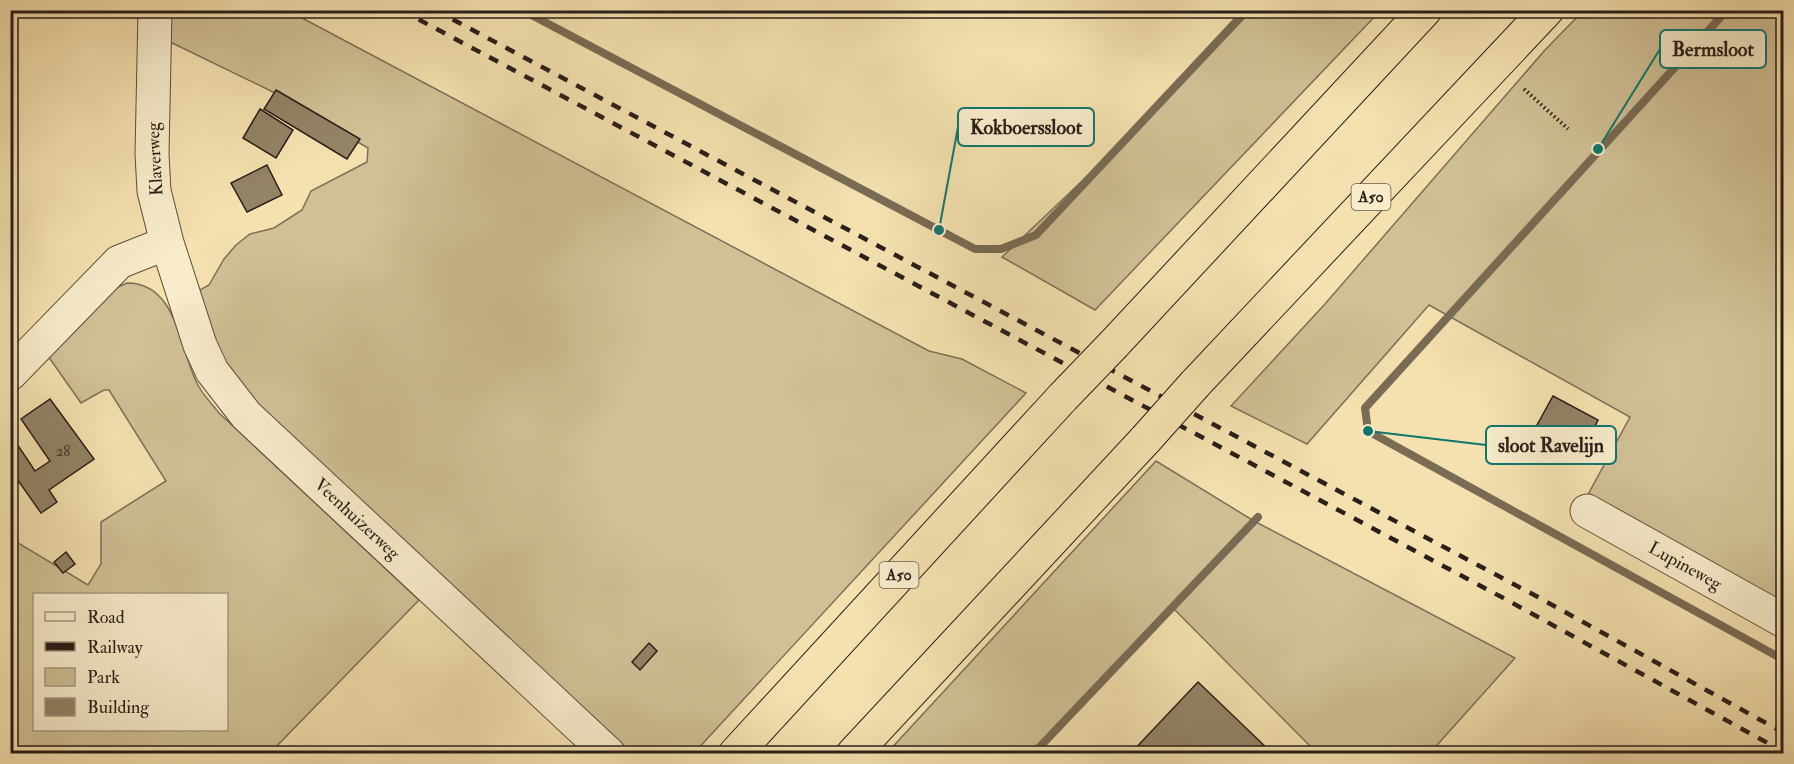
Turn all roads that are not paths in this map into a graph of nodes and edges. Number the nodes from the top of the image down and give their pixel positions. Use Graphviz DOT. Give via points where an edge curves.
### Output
graph roads {
  1 [pos="155,10"];
  2 [pos="1425,10"];
  3 [pos="1548,10"];
  4 [pos="167,243"];
  5 [pos="10,374"];
  6 [pos="1587,510"];
  7 [pos="1784,621"];
  8 [pos="609,753"];
  9 [pos="735,753"];
  10 [pos="853,753"];
  1 -- 4 [label="street, Klaverweg" via="152,154 154,191"];
  2 -- 9 [label="highway, A50, bridge"];
  3 -- 10 [label="highway, A50, bridge"];
  4 -- 5 [label="street" via="119,262"];
  4 -- 8 [label="street, Veenhuizerweg" via="200,345 230,397"];
  6 -- 7 [label="street, Lupineweg"];
}
